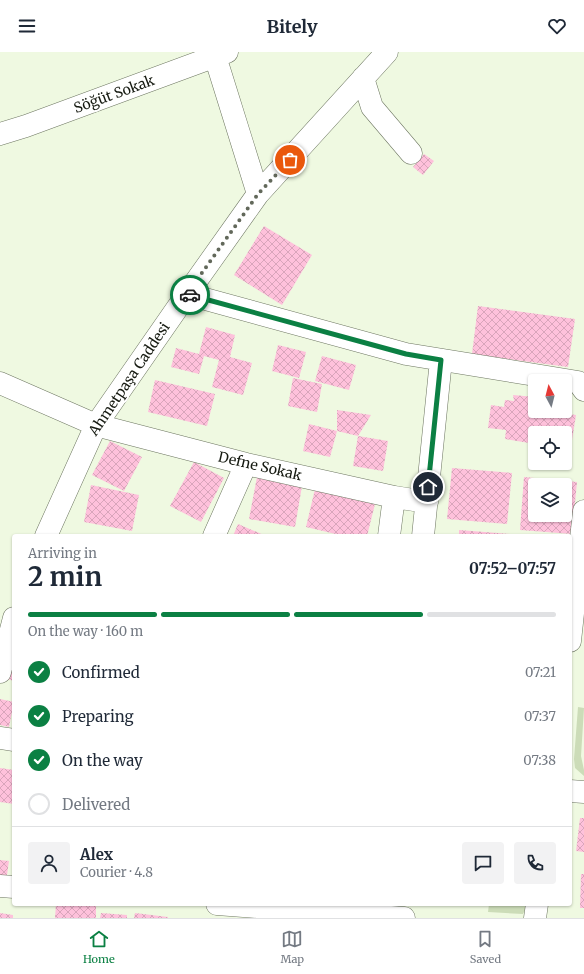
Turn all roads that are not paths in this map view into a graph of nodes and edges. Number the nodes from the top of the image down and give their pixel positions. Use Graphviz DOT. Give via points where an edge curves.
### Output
graph roads {
  1 [pos="387,52"];
  2 [pos="221,54"];
  3 [pos="364,78"];
  4 [pos="0,134"];
  5 [pos="411,153"];
  6 [pos="258,194"];
  7 [pos="187,294"];
  8 [pos="441,360"];
  9 [pos="0,383"];
  10 [pos="584,390"];
  11 [pos="96,424"];
  12 [pos="246,464"];
  13 [pos="394,497"];
  14 [pos="426,502"];
  15 [pos="584,511"];
  16 [pos="47,534"];
  17 [pos="215,534"];
  18 [pos="389,534"];
  19 [pos="423,534"];
  20 [pos="572,622"];
  21 [pos="12,626"];
  22 [pos="572,640"];
  23 [pos="584,641"];
  24 [pos="0,672"];
  25 [pos="0,738"];
  26 [pos="12,740"];
  27 [pos="572,791"];
  28 [pos="584,792"];
  29 [pos="0,886"];
  30 [pos="12,887"];
  31 [pos="227,906"];
  32 [pos="537,906"];
  33 [pos="246,910"];
  34 [pos="404,918"];
  35 [pos="535,918"];
  1 -- 3 [label="street, Ahmetpaşa Caddesi"];
  2 -- 4 [label="street, Söğüt Sokak"];
  2 -- 6 [label="street"];
  3 -- 5 [label="street" via="372,106"];
  3 -- 6 [label="street, Ahmetpaşa Caddesi"];
  6 -- 7 [label="street, Ahmetpaşa Caddesi"];
  7 -- 8 [label="street" via="406,354"];
  7 -- 11 [label="street, Ahmetpaşa Caddesi"];
  8 -- 10 [label="street" via="578,382"];
  8 -- 14 [label="street"];
  9 -- 11 [label="street, Defne Sokak"];
  11 -- 12 [label="street, Defne Sokak"];
  11 -- 16 [label="street, Ahmetpaşa Caddesi"];
  12 -- 13 [label="street, Defne Sokak"];
  12 -- 17 [label="street"];
  13 -- 14 [label="street, Defne Sokak"];
  13 -- 18 [label="street"];
  14 -- 19 [label="street"];
  15 -- 20 [label="street"];
  21 -- 24 [label="street"];
  22 -- 23 [label="street"];
  25 -- 26 [label="street"];
  27 -- 28 [label="street"];
  29 -- 30 [label="street"];
  31 -- 33 [label="street"];
  32 -- 35 [label="street"];
  33 -- 34 [label="street"];
}
